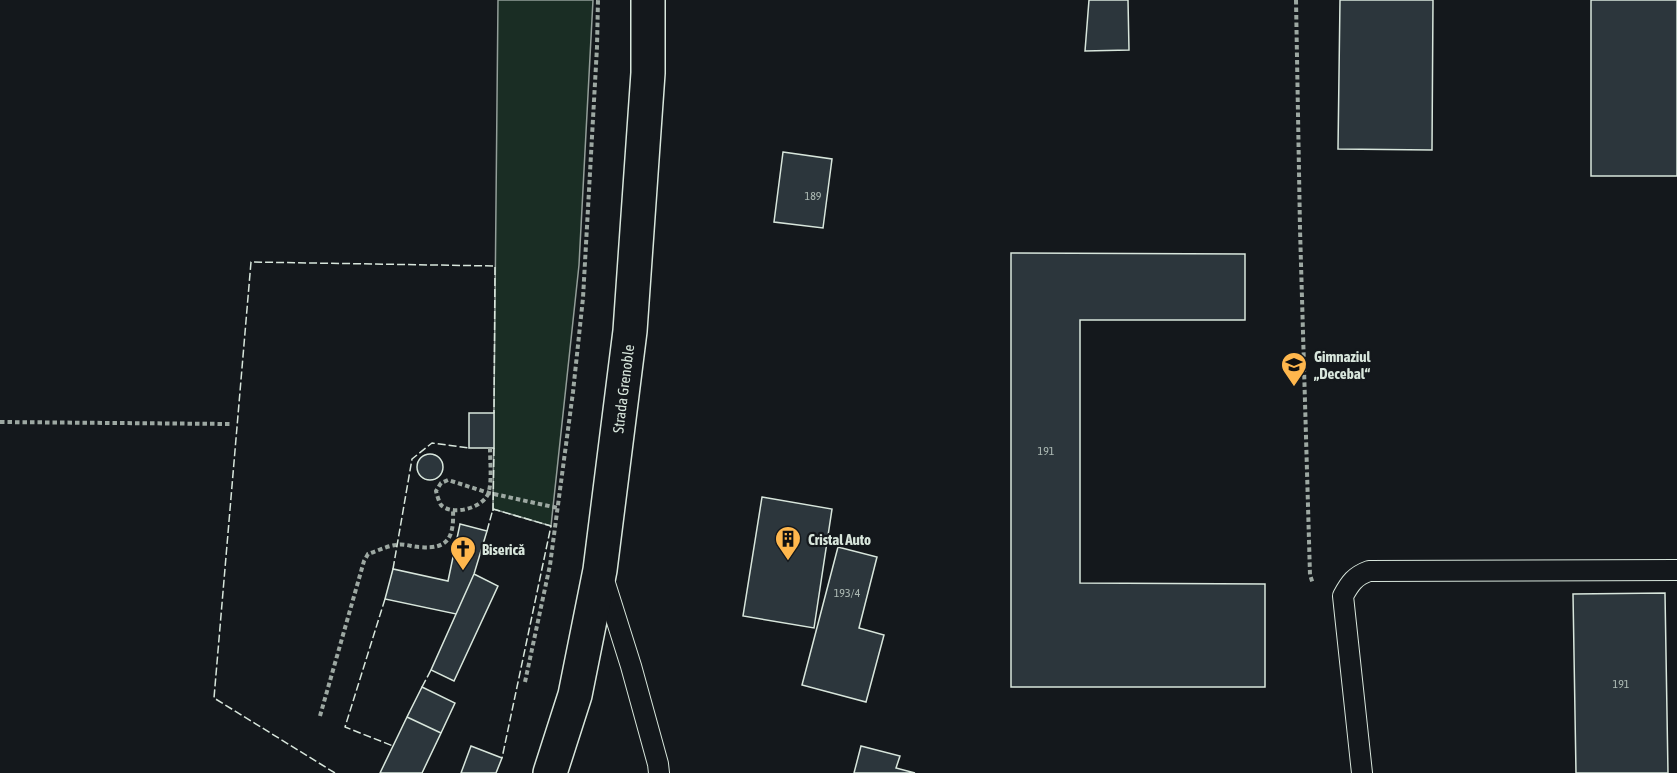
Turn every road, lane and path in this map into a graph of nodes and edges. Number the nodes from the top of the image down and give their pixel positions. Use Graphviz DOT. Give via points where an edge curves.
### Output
graph roads {
  1 [pos="598,0"];
  2 [pos="648,0"];
  3 [pos="1296,0"];
  4 [pos="0,422"];
  5 [pos="230,424"];
  6 [pos="490,448"];
  7 [pos="489,493"];
  8 [pos="558,508"];
  9 [pos="453,509"];
  10 [pos="600,570"];
  11 [pos="1677,570"];
  12 [pos="1313,585"];
  13 [pos="525,682"];
  14 [pos="320,717"];
  15 [pos="550,773"];
  16 [pos="659,773"];
  17 [pos="1362,773"];
  1 -- 8 [label="path" via="583,298"];
  2 -- 10 [label="main road, Strada Grenoble" via="648,73 630,331"];
  3 -- 12 [label="path" via="1309,551"];
  4 -- 5 [label="path"];
  6 -- 7 [label="path"];
  7 -- 8 [label="path"];
  7 -- 9 [label="path" via="480,505"];
  7 -- 9 [label="path" via="448,480 441,483 436,491 440,504"];
  8 -- 13 [label="path"];
  9 -- 14 [label="path" via="453,527 449,539 441,546 397,544 368,554"];
  10 -- 15 [label="main road, Strada Grenoble" via="575,695"];
  10 -- 16 [label="lane"];
  11 -- 17 [label="lane" via="1369,571 1357,576 1343,596"];
}
